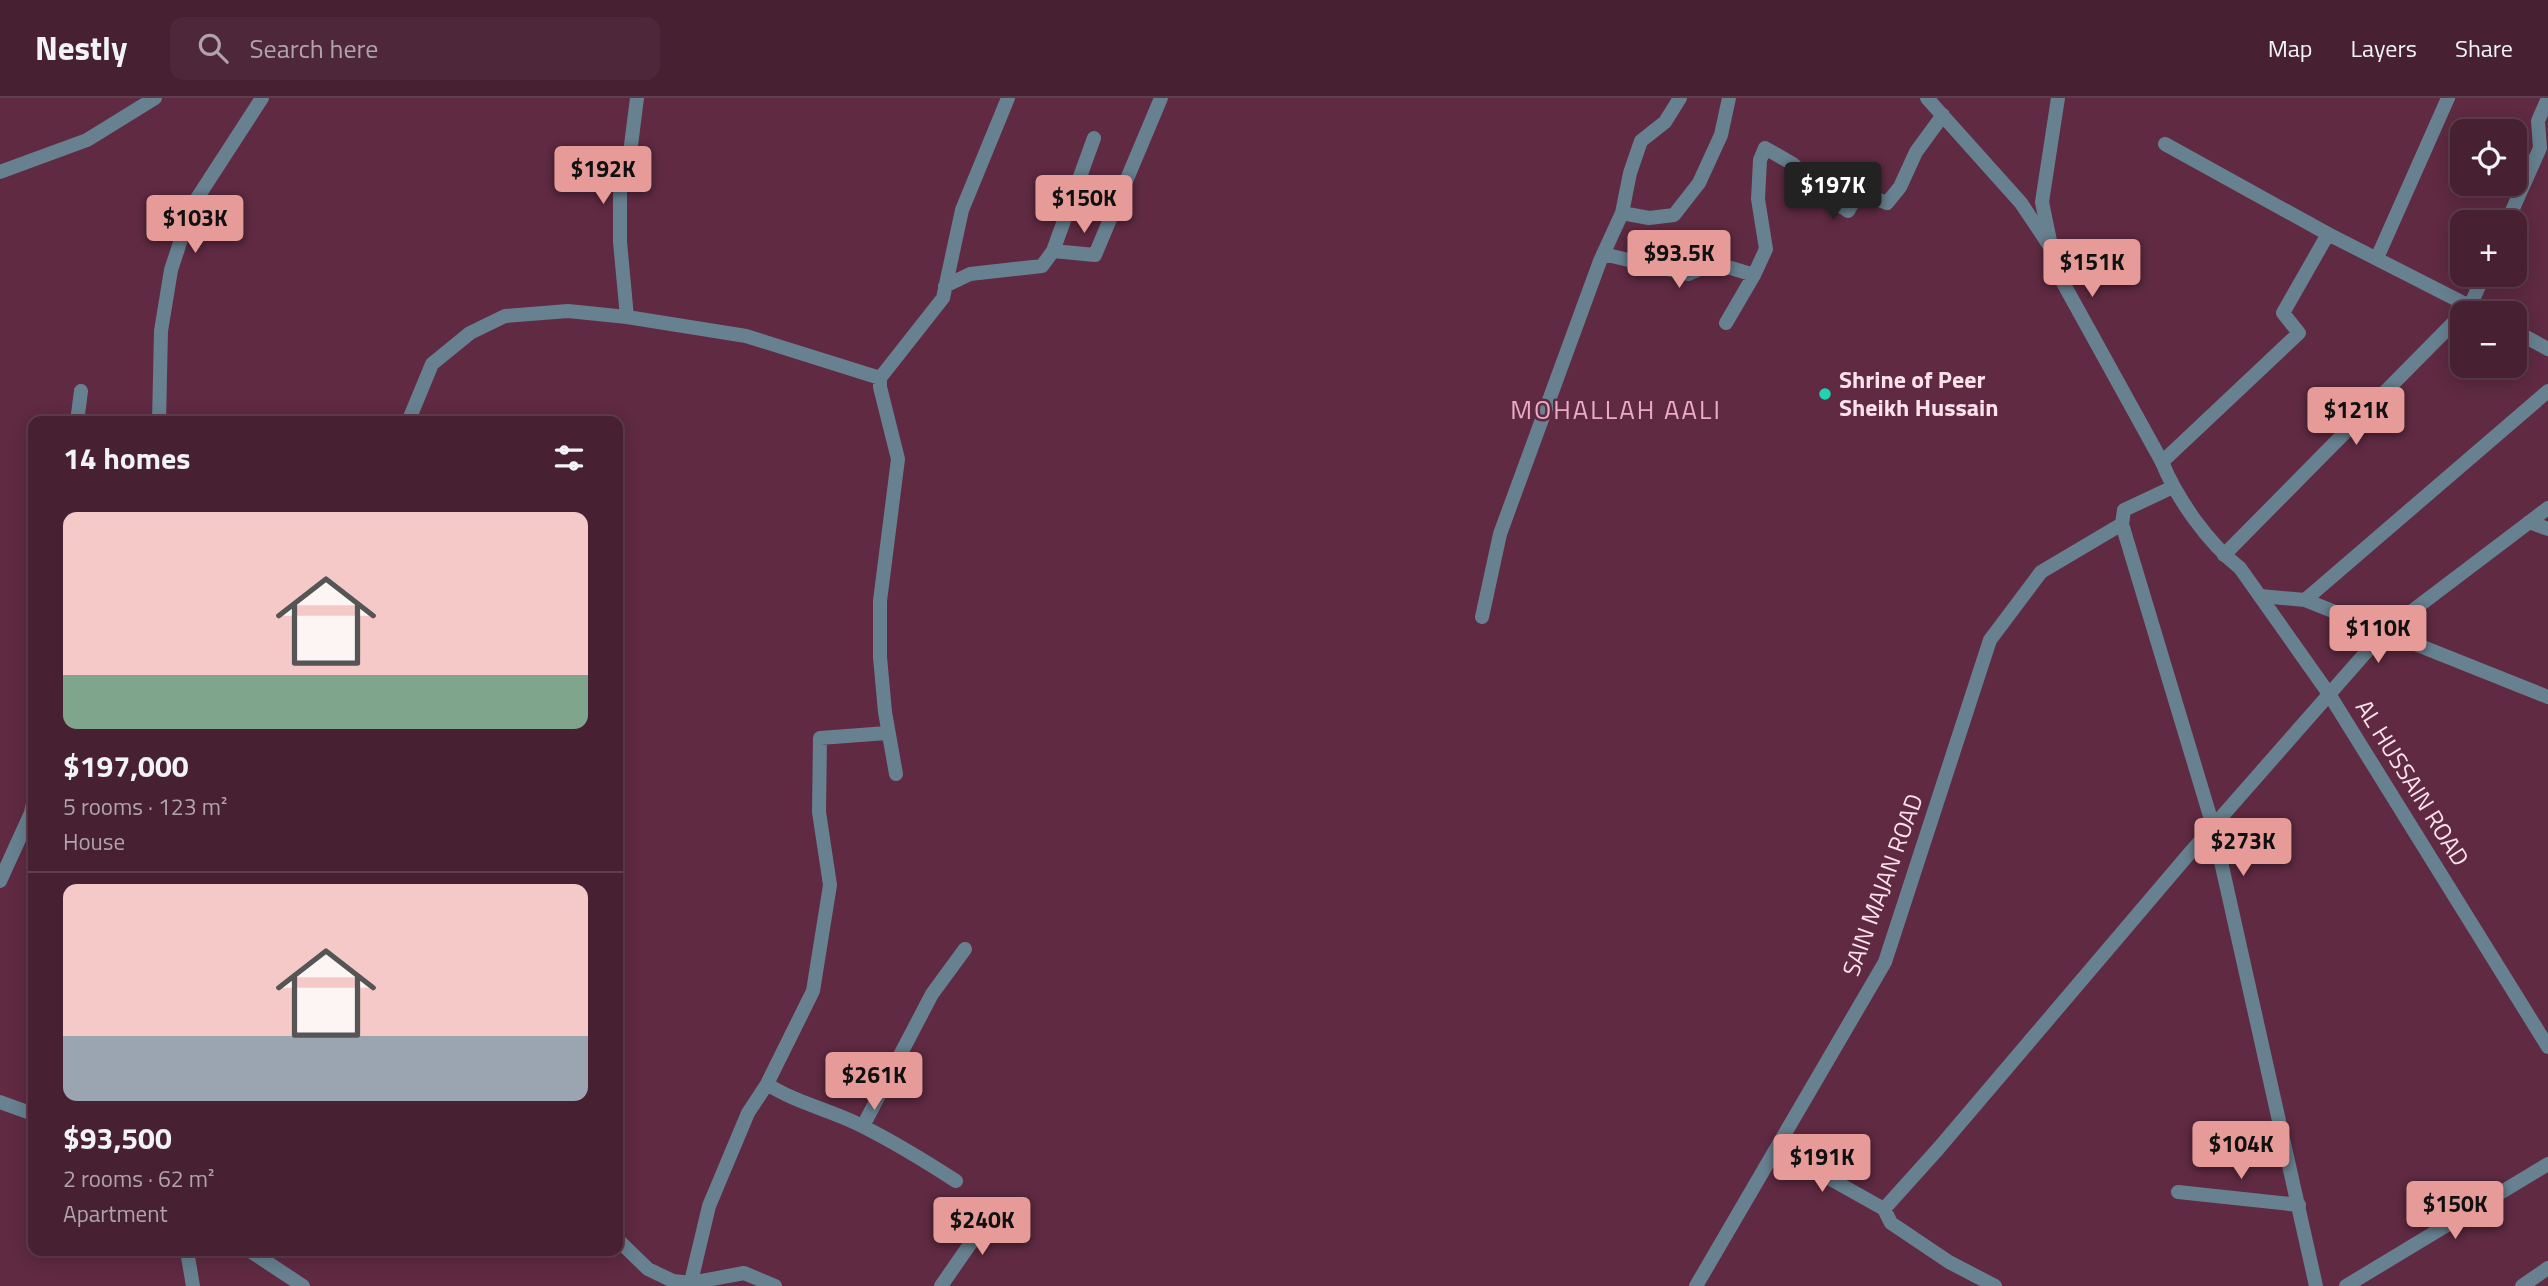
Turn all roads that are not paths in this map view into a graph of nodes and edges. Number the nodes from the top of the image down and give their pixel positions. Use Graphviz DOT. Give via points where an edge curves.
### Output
graph roads {
  1 [pos="155,98"];
  2 [pos="262,98"];
  3 [pos="637,98"];
  4 [pos="1008,98"];
  5 [pos="1161,98"];
  6 [pos="1680,98"];
  7 [pos="1729,98"];
  8 [pos="1927,98"];
  9 [pos="2058,98"];
  10 [pos="2448,98"];
  11 [pos="2548,98"];
  12 [pos="1943,115"];
  13 [pos="1094,138"];
  14 [pos="2165,144"];
  15 [pos="0,172"];
  16 [pos="2512,210"];
  17 [pos="1622,213"];
  18 [pos="2328,234"];
  19 [pos="2051,248"];
  20 [pos="1053,251"];
  21 [pos="1603,254"];
  22 [pos="2377,258"];
  23 [pos="1754,275"];
  24 [pos="945,286"];
  25 [pos="2451,301"];
  26 [pos="626,317"];
  27 [pos="1726,323"];
  28 [pos="2450,332"];
  29 [pos="2527,338"];
  30 [pos="2548,349"];
  31 [pos="880,378"];
  32 [pos="80,391"];
  33 [pos="2548,391"];
  34 [pos="78,416"];
  35 [pos="159,416"];
  36 [pos="410,416"];
  37 [pos="2162,462"];
  38 [pos="2173,487"];
  39 [pos="2548,508"];
  40 [pos="2529,522"];
  41 [pos="2122,524"];
  42 [pos="2548,529"];
  43 [pos="2224,555"];
  44 [pos="2260,596"];
  45 [pos="2305,600"];
  46 [pos="1482,617"];
  47 [pos="2383,633"];
  48 [pos="2329,694"];
  49 [pos="2548,697"];
  50 [pos="887,733"];
  51 [pos="896,774"];
  52 [pos="28,820"];
  53 [pos="2213,826"];
  54 [pos="0,881"];
  55 [pos="965,949"];
  56 [pos="2548,1047"];
  57 [pos="767,1084"];
  58 [pos="0,1102"];
  59 [pos="28,1112"];
  60 [pos="863,1126"];
  61 [pos="1777,1149"];
  62 [pos="2548,1164"];
  63 [pos="956,1181"];
  64 [pos="2178,1192"];
  65 [pos="2299,1205"];
  66 [pos="995,1208"];
  67 [pos="1884,1209"];
  68 [pos="623,1245"];
  69 [pos="188,1256"];
  70 [pos="258,1256"];
  71 [pos="2548,1268"];
  72 [pos="690,1285"];
  73 [pos="193,1286"];
  74 [pos="303,1286"];
  75 [pos="775,1286"];
  76 [pos="941,1286"];
  77 [pos="1696,1286"];
  78 [pos="1995,1286"];
  79 [pos="2316,1286"];
  80 [pos="2346,1286"];
  81 [pos="2522,1286"];
  1 -- 15 [label="street" via="87,140"];
  2 -- 35 [label="street" via="192,206 171,270 161,331"];
  3 -- 26 [label="street" via="620,192"];
  4 -- 24 [label="street" via="962,210"];
  5 -- 20 [label="street" via="1096,255"];
  6 -- 17 [label="street" via="1665,122 1641,141"];
  7 -- 17 [label="street" via="1720,135 1699,183 1674,215 1649,218"];
  8 -- 12 [label="street"];
  9 -- 19 [label="street" via="2042,202"];
  10 -- 22 [label="street"];
  11 -- 16 [label="street" via="2538,121 2540,148"];
  12 -- 19 [label="street" via="2021,203"];
  12 -- 23 [label="street" via="1887,203 1859,192 1848,211 1793,164 1765,148 1758,199 1766,249"];
  13 -- 20 [label="street"];
  14 -- 18 [label="street"];
  17 -- 21 [label="street"];
  18 -- 22 [label="street"];
  18 -- 37 [label="street" via="2283,313 2299,333"];
  19 -- 37 [label="street, AL HUSSAIN ROAD" via="2056,270"];
  20 -- 24 [label="street" via="1042,266 970,274"];
  21 -- 23 [label="street" via="1688,274 1702,268 1731,268"];
  21 -- 46 [label="street" via="1500,534"];
  22 -- 25 [label="street"];
  23 -- 27 [label="street"];
  24 -- 31 [label="street" via="943,298"];
  26 -- 31 [label="street" via="746,336"];
  26 -- 36 [label="street" via="568,311 505,316 470,333 432,364"];
  28 -- 43 [label="street"];
  29 -- 30 [label="street"];
  31 -- 50 [label="street" via="898,459 880,601"];
  32 -- 34 [label="street"];
  33 -- 45 [label="street"];
  37 -- 38 [label="street, AL HUSSAIN ROAD"];
  38 -- 41 [label="street, SAIN MAJAN ROAD" via="2124,510"];
  38 -- 43 [label="street, AL HUSSAIN ROAD"];
  39 -- 40 [label="street"];
  40 -- 42 [label="street"];
  40 -- 47 [label="street"];
  41 -- 53 [label="street"];
  41 -- 61 [label="street, SAIN MAJAN ROAD" via="2041,572 1990,640 1885,962"];
  43 -- 44 [label="street, AL HUSSAIN ROAD"];
  44 -- 45 [label="street"];
  44 -- 48 [label="street, AL HUSSAIN ROAD"];
  45 -- 47 [label="street"];
  47 -- 48 [label="street"];
  47 -- 49 [label="street"];
  48 -- 53 [label="street"];
  48 -- 56 [label="street, AL HUSSAIN ROAD"];
  50 -- 51 [label="street"];
  50 -- 57 [label="street" via="820,738 819,812 830,885 813,991"];
  52 -- 54 [label="street"];
  53 -- 65 [label="street"];
  53 -- 67 [label="street"];
  55 -- 60 [label="street" via="932,994"];
  57 -- 60 [label="street"];
  57 -- 72 [label="street" via="748,1113 709,1206"];
  58 -- 59 [label="street"];
  60 -- 63 [label="street"];
  61 -- 67 [label="street"];
  61 -- 77 [label="street, SAIN MAJAN ROAD"];
  62 -- 80 [label="street"];
  64 -- 65 [label="street"];
  65 -- 79 [label="street"];
  66 -- 76 [label="street"];
  67 -- 78 [label="street" via="1891,1223"];
  68 -- 72 [label="street" via="648,1269"];
  69 -- 73 [label="street"];
  70 -- 74 [label="street"];
  71 -- 81 [label="street"];
  72 -- 75 [label="street" via="744,1273"];
}
